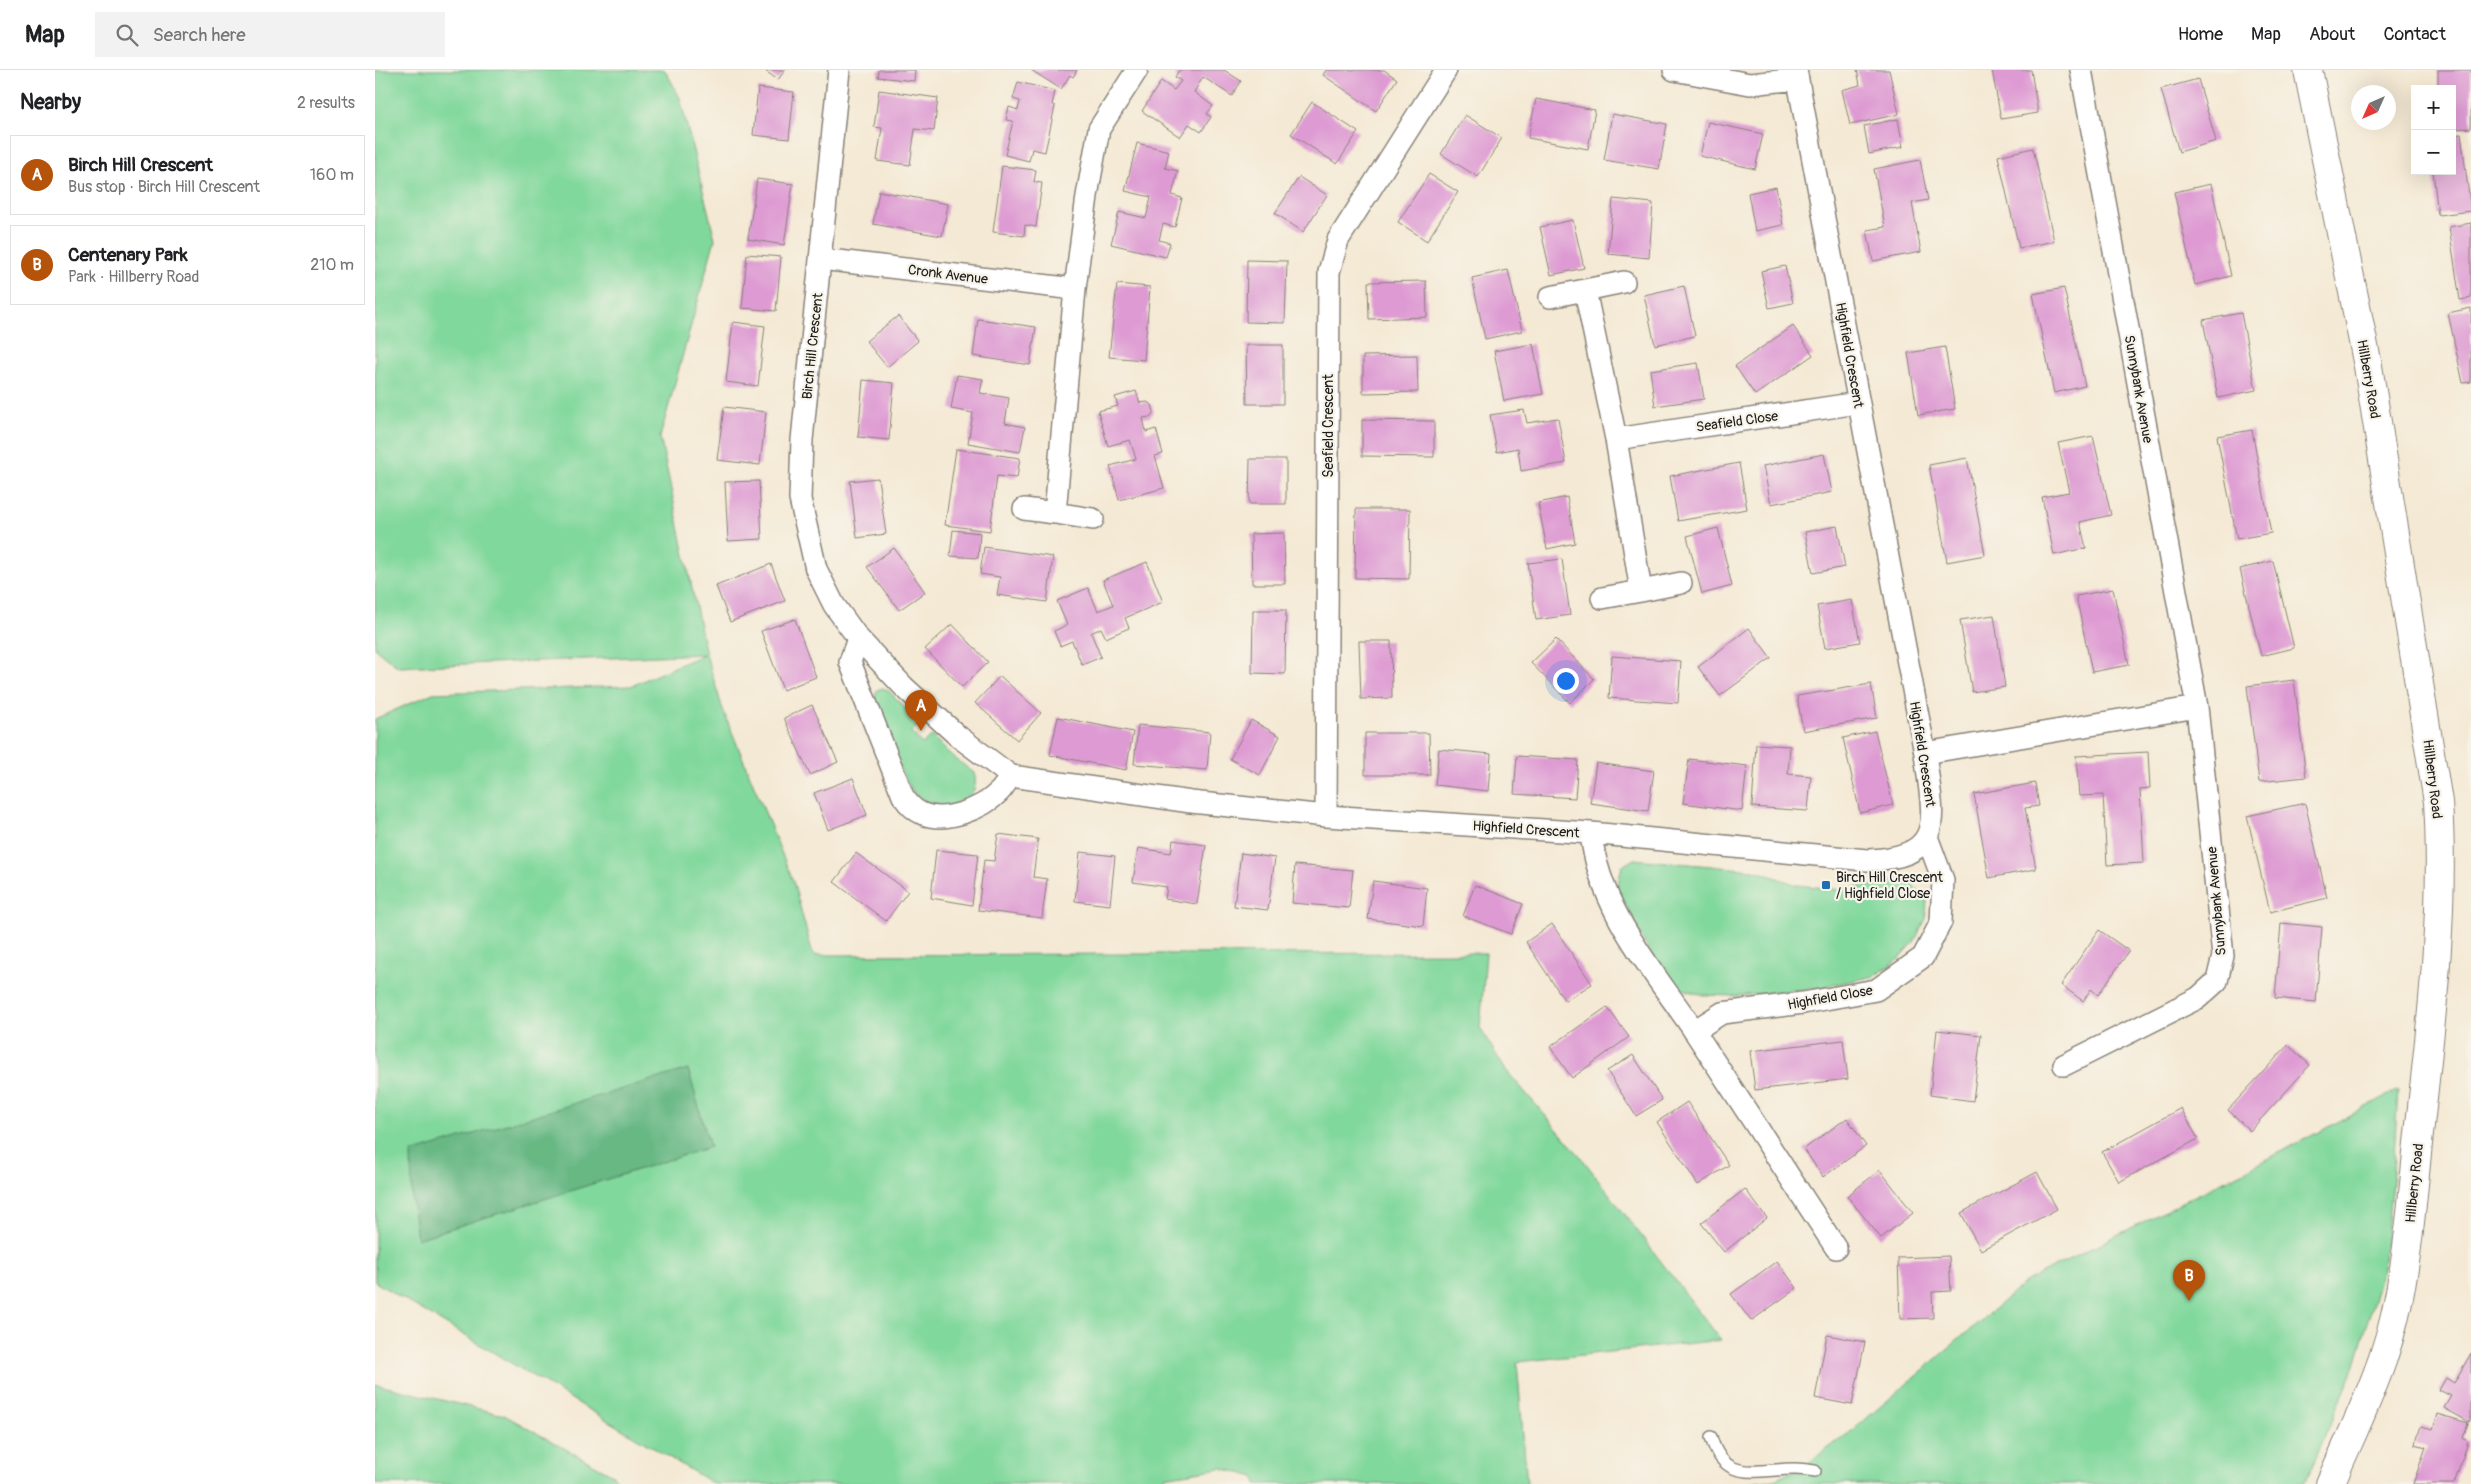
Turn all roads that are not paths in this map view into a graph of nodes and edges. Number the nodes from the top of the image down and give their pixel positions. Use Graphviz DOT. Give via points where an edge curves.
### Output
graph roads {
  1 [pos="839,70"];
  2 [pos="1137,70"];
  3 [pos="1446,70"];
  4 [pos="1674,70"];
  5 [pos="2081,70"];
  6 [pos="2308,70"];
  7 [pos="1797,74"];
  8 [pos="821,259"];
  9 [pos="1624,282"];
  10 [pos="1075,289"];
  11 [pos="1585,290"];
  12 [pos="1550,297"];
  13 [pos="1858,403"];
  14 [pos="1616,438"];
  15 [pos="1024,509"];
  16 [pos="1055,513"];
  17 [pos="1093,519"];
  18 [pos="1681,583"];
  19 [pos="1641,591"];
  20 [pos="1602,598"];
  21 [pos="858,638"];
  22 [pos="2197,707"];
  23 [pos="1925,753"];
  24 [pos="1011,776"];
  25 [pos="1326,816"];
  26 [pos="1591,833"];
  27 [pos="1927,836"];
  28 [pos="1693,1031"];
  29 [pos="2064,1064"];
  30 [pos="1836,1248"];
  31 [pos="1711,1437"];
  32 [pos="1815,1471"];
  33 [pos="2330,1484"];
  1 -- 8 [label="street, Birch Hill Crescent"];
  2 -- 10 [label="street" via="1099,129"];
  3 -- 25 [label="street, Seafield Crescent" via="1338,240 1329,272"];
  4 -- 7 [label="street" via="1750,84"];
  5 -- 22 [label="street, Sunnybank Avenue"];
  6 -- 33 [label="highway, Hillberry Road" via="2373,395 2438,802 2440,845 2435,964 2407,1250 2383,1357"];
  7 -- 13 [label="street, Highfield Crescent"];
  8 -- 10 [label="street, Cronk Avenue"];
  8 -- 21 [label="street, Birch Hill Crescent" via="800,499 816,569 834,605"];
  9 -- 11 [label="street"];
  10 -- 16 [label="street"];
  11 -- 12 [label="street"];
  11 -- 14 [label="street"];
  13 -- 14 [label="street, Seafield Close"];
  13 -- 23 [label="street, Highfield Crescent"];
  14 -- 19 [label="street"];
  15 -- 16 [label="street"];
  16 -- 17 [label="street"];
  18 -- 19 [label="street"];
  19 -- 20 [label="street"];
  21 -- 24 [label="street, Birch Hill Crescent" via="904,687 959,737"];
  21 -- 24 [label="street" via="850,662 903,796 911,807 924,814 945,816 977,808 999,792"];
  22 -- 23 [label="street"];
  22 -- 29 [label="street, Sunnybank Avenue" via="2223,956 2217,980 2198,998"];
  23 -- 27 [label="street, Highfield Crescent" via="1933,820"];
  24 -- 25 [label="street, Birch Hill Crescent" via="1191,802"];
  25 -- 26 [label="street, Highfield Crescent"];
  26 -- 27 [label="street, Highfield Crescent" via="1867,860 1904,855 1919,846"];
  26 -- 28 [label="street" via="1593,858 1605,890 1633,945"];
  27 -- 28 [label="street, Highfield Close" via="1943,880 1941,922 1923,957 1876,990 1722,1013"];
  28 -- 30 [label="street"];
  31 -- 32 [label="lane" via="1719,1460 1738,1474 1795,1469"];
}
